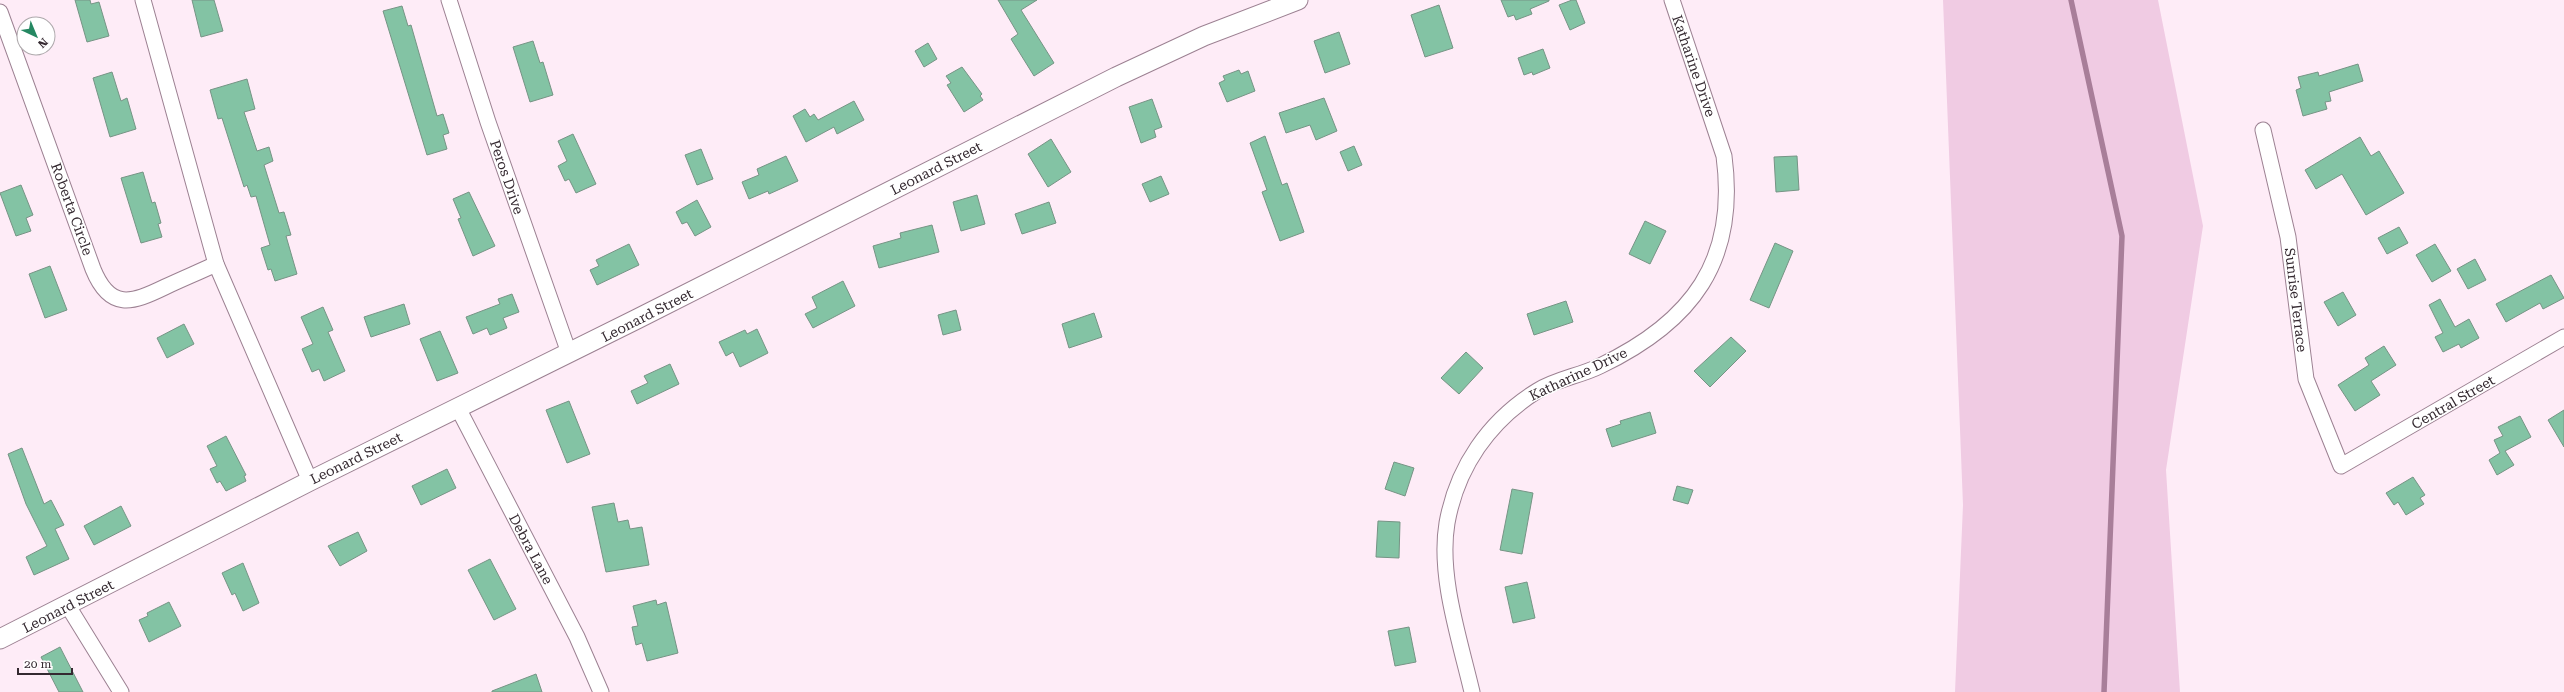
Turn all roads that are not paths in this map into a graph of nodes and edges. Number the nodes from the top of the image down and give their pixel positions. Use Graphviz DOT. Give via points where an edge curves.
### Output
graph roads {
  1 [pos="143,0"];
  2 [pos="449,0"];
  3 [pos="1298,0"];
  4 [pos="1672,0"];
  5 [pos="0,12"];
  6 [pos="2263,130"];
  7 [pos="216,264"];
  8 [pos="2564,337"];
  9 [pos="570,353"];
  10 [pos="458,408"];
  11 [pos="2341,466"];
  12 [pos="310,481"];
  13 [pos="68,606"];
  14 [pos="0,639"];
  15 [pos="120,692"];
  16 [pos="601,692"];
  17 [pos="1472,692"];
  1 -- 7 [label="street"];
  2 -- 9 [label="street, Peros Drive" via="488,122"];
  3 -- 9 [label="street, Leonard Street" via="1204,36 1156,58"];
  4 -- 17 [label="street, Katharine Drive" via="1724,156 1727,209 1722,235 1714,260 1702,284 1686,306 1667,325 1622,356 1539,390 1514,406 1493,427 1462,472 1447,523 1445,550 1447,577"];
  5 -- 7 [label="street, Roberta Circle" via="95,272 105,290 117,299 138,300"];
  6 -- 11 [label="street, Sunrise Terrace" via="2288,237 2306,379"];
  7 -- 12 [label="street"];
  8 -- 11 [label="street, Central Street"];
  9 -- 10 [label="street, Leonard Street"];
  10 -- 12 [label="street, Leonard Street"];
  10 -- 16 [label="street, Debra Lane" via="577,636"];
  12 -- 13 [label="street, Leonard Street"];
  13 -- 14 [label="street, Leonard Street"];
  13 -- 15 [label="street"];
}
